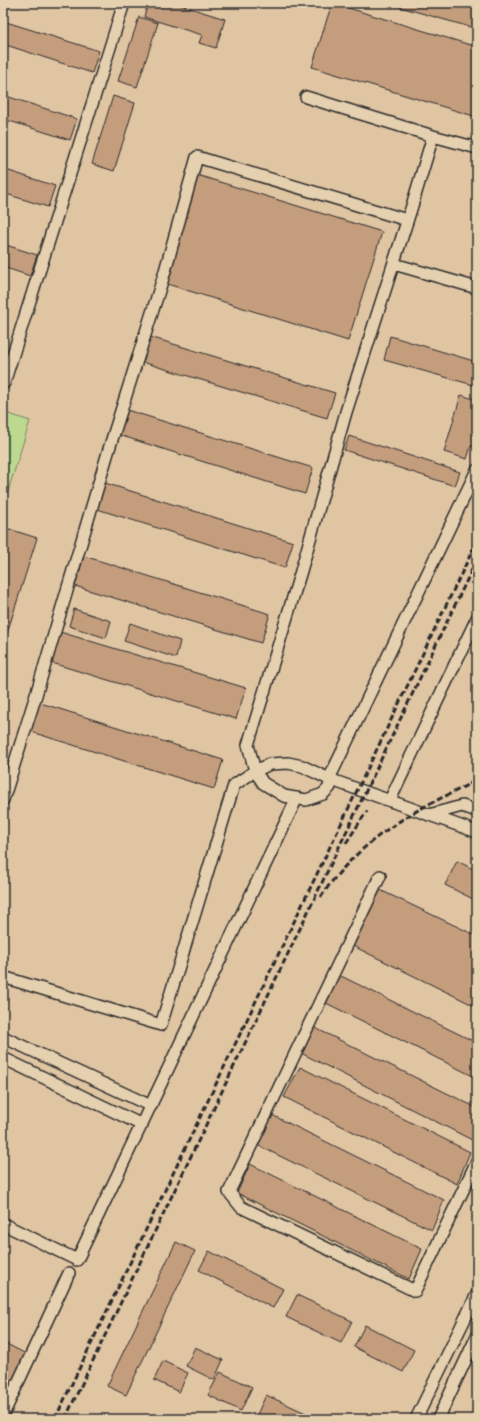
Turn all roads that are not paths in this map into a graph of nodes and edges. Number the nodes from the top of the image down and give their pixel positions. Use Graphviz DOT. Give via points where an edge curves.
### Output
graph roads {
  1 [pos="124,3"];
  2 [pos="306,97"];
  3 [pos="433,136"];
  4 [pos="477,148"];
  5 [pos="407,220"];
  6 [pos="394,264"];
  7 [pos="477,288"];
  8 [pos="3,382"];
  9 [pos="477,470"];
  10 [pos="477,618"];
  11 [pos="255,771"];
  12 [pos="329,779"];
  13 [pos="297,798"];
  14 [pos="3,800"];
  15 [pos="390,800"];
  16 [pos="477,811"];
  17 [pos="429,815"];
  18 [pos="477,832"];
  19 [pos="380,876"];
  20 [pos="3,977"];
  21 [pos="3,1037"];
  22 [pos="3,1058"];
  23 [pos="151,1106"];
  24 [pos="142,1125"];
  25 [pos="477,1161"];
  26 [pos="3,1224"];
  27 [pos="69,1273"];
  28 [pos="477,1294"];
  29 [pos="477,1336"];
  30 [pos="3,1415"];
  31 [pos="416,1419"];
  32 [pos="438,1419"];
  1 -- 8 [label="street"];
  2 -- 3 [label="street"];
  3 -- 4 [label="street"];
  3 -- 5 [label="street"];
  5 -- 6 [label="street"];
  5 -- 14 [label="street" via="197,158 163,278"];
  6 -- 7 [label="street"];
  6 -- 11 [label="street" via="346,412 248,745"];
  9 -- 12 [label="street"];
  10 -- 15 [label="street"];
  11 -- 12 [label="street" via="270,764 288,763 302,766"];
  11 -- 13 [label="street" via="263,783 273,790 284,796"];
  11 -- 20 [label="street" via="234,785 161,1025"];
  12 -- 13 [label="street" via="330,787 323,794 306,800"];
  12 -- 15 [label="street"];
  13 -- 23 [label="street"];
  15 -- 17 [label="street"];
  16 -- 17 [label="street" via="462,806"];
  17 -- 18 [label="street"];
  19 -- 25 [label="street" via="229,1192 240,1207 415,1291"];
  21 -- 23 [label="street"];
  22 -- 24 [label="street"];
  23 -- 24 [label="street"];
  24 -- 26 [label="street" via="77,1260"];
  27 -- 30 [label="street"];
  28 -- 31 [label="street"];
  29 -- 32 [label="street"];
}
